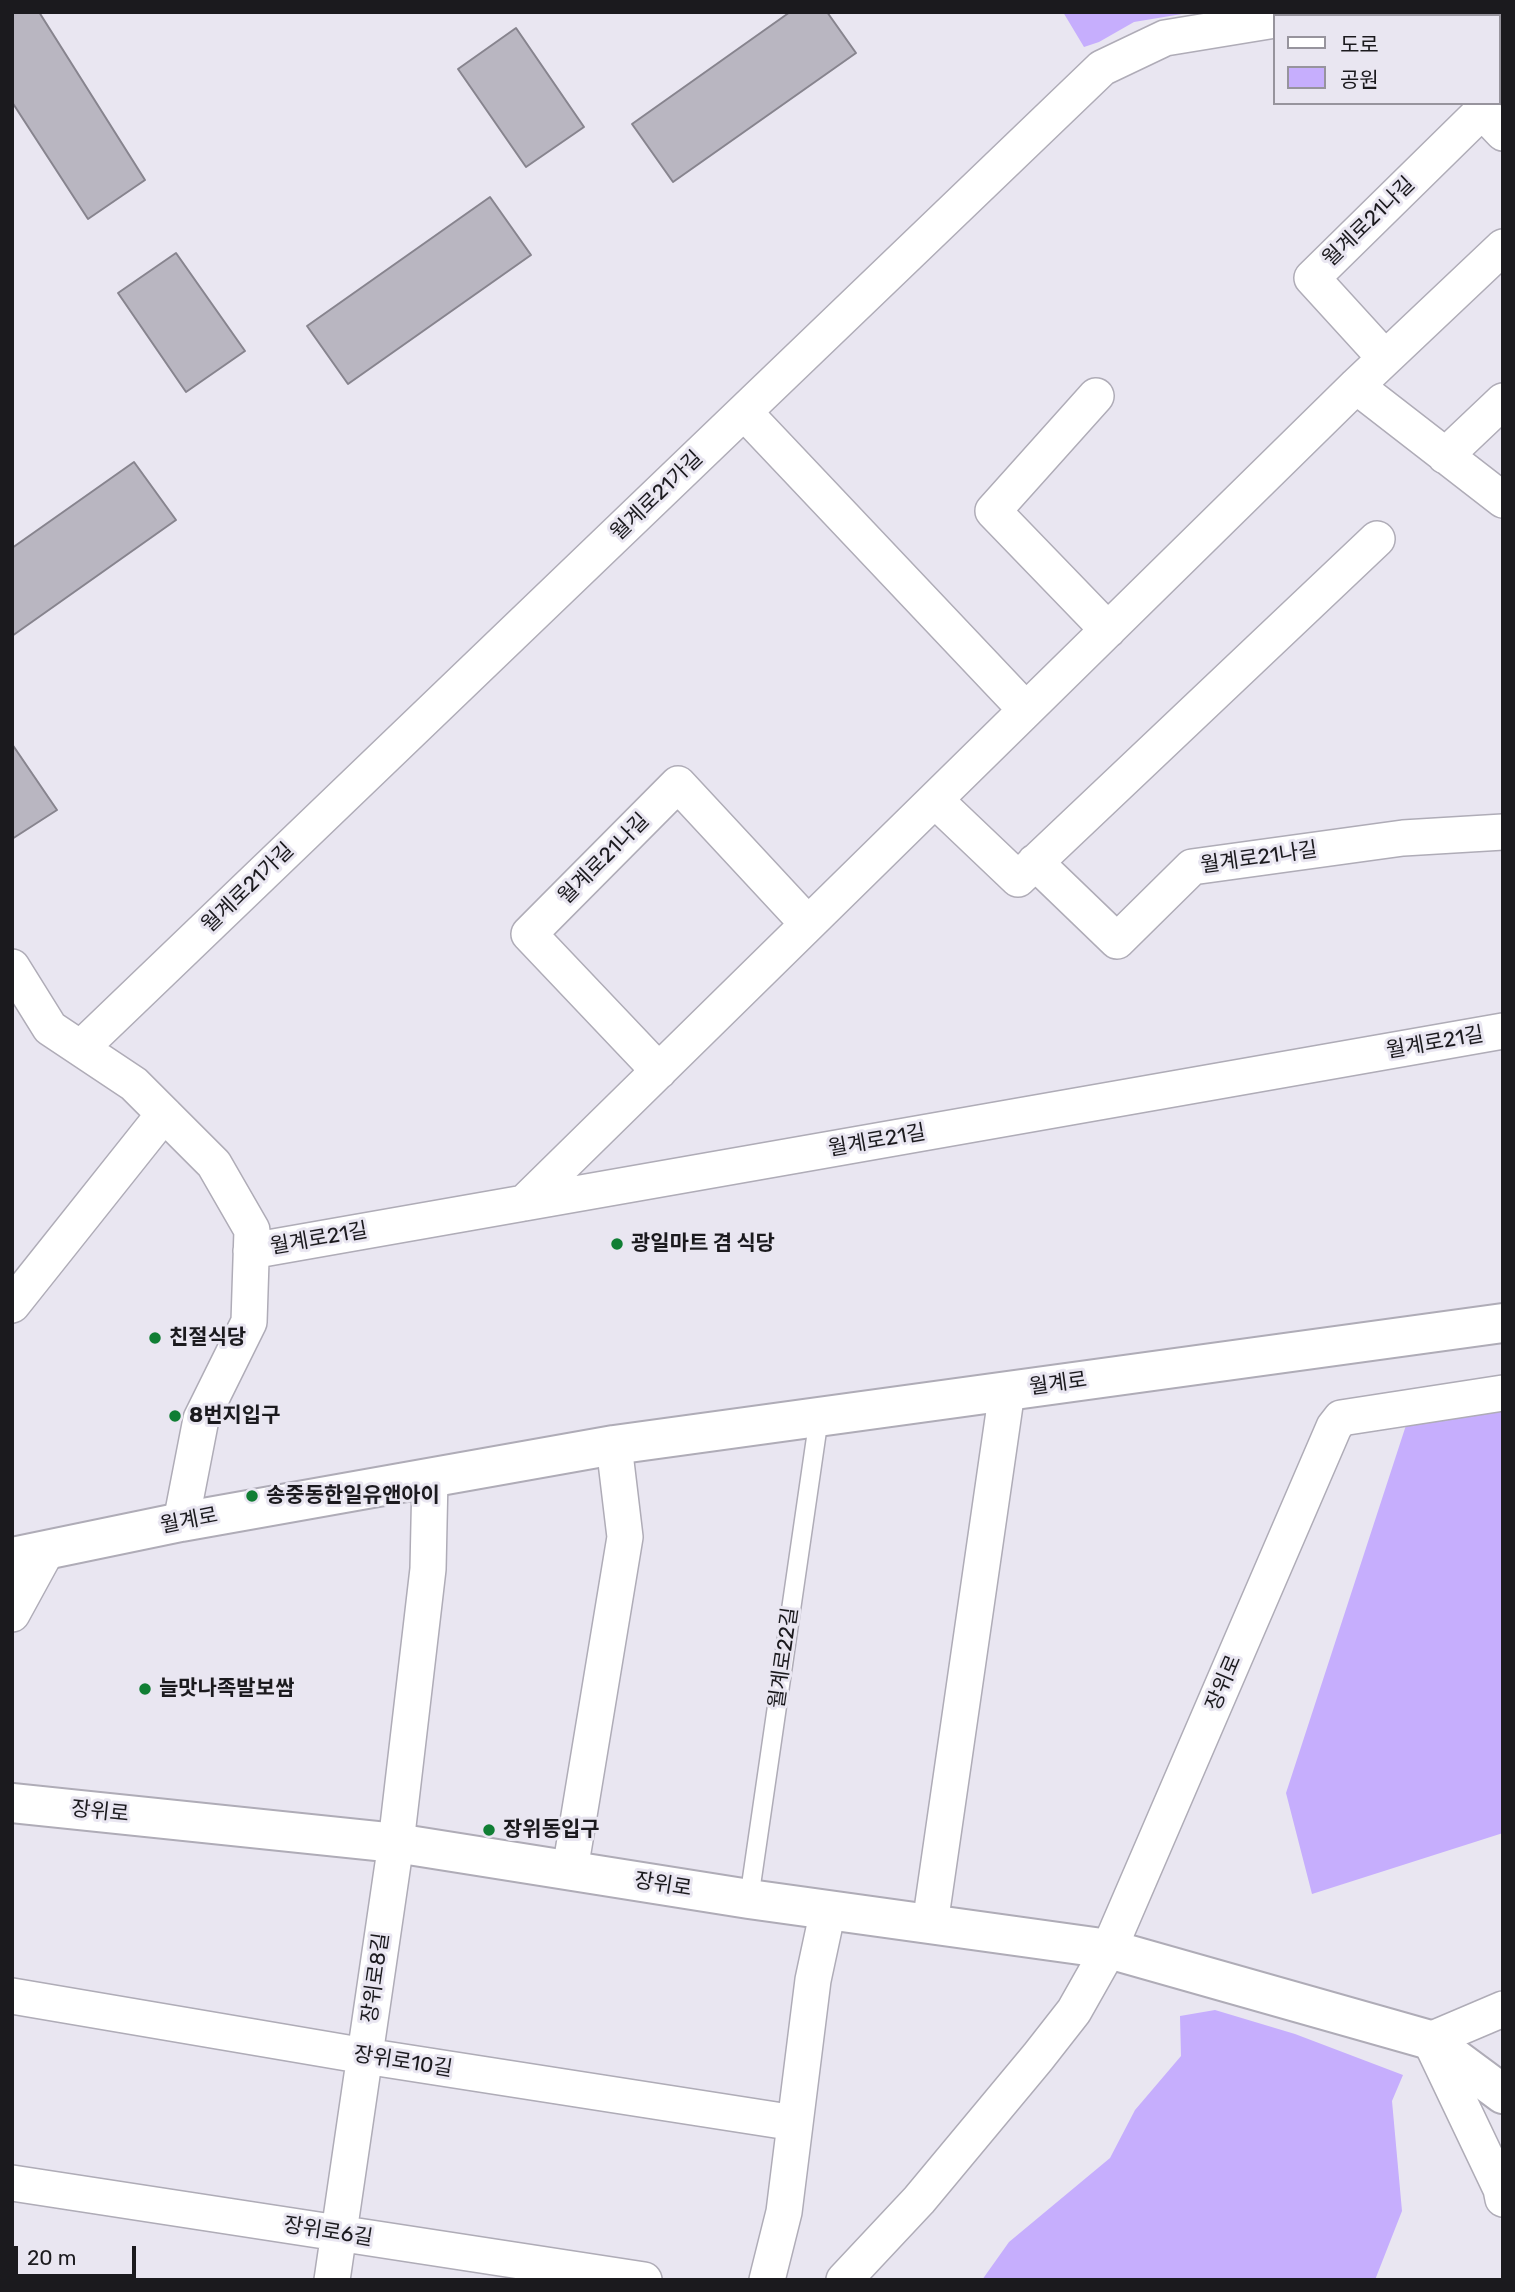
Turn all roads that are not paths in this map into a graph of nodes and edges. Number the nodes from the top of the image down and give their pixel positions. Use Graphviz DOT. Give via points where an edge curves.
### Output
graph roads {
  1 [pos="1274,20"];
  2 [pos="1503,133"];
  3 [pos="1503,247"];
  4 [pos="1385,358"];
  5 [pos="1356,386"];
  6 [pos="1097,396"];
  7 [pos="1503,401"];
  8 [pos="744,412"];
  9 [pos="1445,456"];
  10 [pos="1503,500"];
  11 [pos="1377,539"];
  12 [pos="1108,630"];
  13 [pos="1026,710"];
  14 [pos="935,800"];
  15 [pos="1503,832"];
  16 [pos="1035,862"];
  17 [pos="808,924"];
  18 [pos="12,967"];
  19 [pos="1503,1031"];
  20 [pos="81,1048"];
  21 [pos="659,1071"];
  22 [pos="164,1114"];
  23 [pos="524,1203"];
  24 [pos="251,1251"];
  25 [pos="12,1305"];
  26 [pos="1503,1323"];
  27 [pos="1007,1391"];
  28 [pos="1503,1393"];
  29 [pos="819,1417"];
  30 [pos="614,1445"];
  31 [pos="430,1478"];
  32 [pos="181,1522"];
  33 [pos="30,1554"];
  34 [pos="12,1614"];
  35 [pos="17,1800"];
  36 [pos="396,1843"];
  37 [pos="570,1870"];
  38 [pos="749,1899"];
  39 [pos="828,1910"];
  40 [pos="930,1924"];
  41 [pos="1109,1949"];
  42 [pos="12,1996"];
  43 [pos="1503,2009"];
  44 [pos="1430,2040"];
  45 [pos="365,2056"];
  46 [pos="1503,2094"];
  47 [pos="795,2123"];
  48 [pos="12,2183"];
  49 [pos="1503,2199"];
  50 [pos="338,2234"];
  51 [pos="332,2280"];
  52 [pos="645,2280"];
  53 [pos="767,2280"];
  54 [pos="844,2280"];
  1 -- 8 [label="street, 월계로21가길" via="1164,38 1102,68"];
  2 -- 4 [label="street, 월계로21나길" via="1482,111 1312,278"];
  3 -- 4 [label="street"];
  4 -- 5 [label="street"];
  5 -- 9 [label="street"];
  5 -- 12 [label="street"];
  6 -- 12 [label="street" via="993,511"];
  7 -- 9 [label="street"];
  8 -- 13 [label="street"];
  8 -- 20 [label="street, 월계로21가길"];
  9 -- 10 [label="street"];
  11 -- 16 [label="street"];
  12 -- 13 [label="street"];
  13 -- 14 [label="street"];
  14 -- 16 [label="street" via="1017,879"];
  14 -- 17 [label="street"];
  15 -- 16 [label="street, 월계로21나길" via="1403,838 1192,867 1117,941"];
  17 -- 21 [label="street"];
  17 -- 21 [label="street, 월계로21나길" via="678,785 529,934"];
  18 -- 20 [label="street" via="50,1028"];
  19 -- 23 [label="street, 월계로21길"];
  20 -- 22 [label="street" via="134,1084"];
  21 -- 23 [label="street"];
  22 -- 24 [label="street" via="214,1164 252,1230"];
  22 -- 25 [label="street"];
  23 -- 24 [label="street, 월계로21길"];
  24 -- 32 [label="street" via="249,1322 201,1419"];
  26 -- 27 [label="street, 월계로"];
  27 -- 29 [label="street, 월계로"];
  27 -- 40 [label="street"];
  28 -- 41 [label="street, 장위로" via="1341,1418 1334,1427"];
  29 -- 30 [label="street, 월계로"];
  29 -- 38 [label="lane, 월계로22길"];
  30 -- 31 [label="street, 월계로"];
  30 -- 37 [label="street" via="625,1537"];
  31 -- 32 [label="street, 월계로"];
  31 -- 36 [label="street" via="428,1569"];
  32 -- 33 [label="street, 월계로"];
  33 -- 34 [label="street"];
  35 -- 36 [label="street, 장위로"];
  36 -- 37 [label="street, 장위로"];
  36 -- 45 [label="street, 장위로8길"];
  37 -- 38 [label="street, 장위로"];
  38 -- 39 [label="street, 장위로"];
  39 -- 40 [label="street, 장위로"];
  39 -- 47 [label="street" via="813,1980"];
  40 -- 41 [label="street, 장위로"];
  41 -- 44 [label="street, 장위로"];
  41 -- 54 [label="street, 장위로" via="1074,2011 1038,2057 919,2200"];
  42 -- 45 [label="street, 장위로10길"];
  43 -- 44 [label="street"];
  44 -- 46 [label="street, 장위로"];
  44 -- 49 [label="street"];
  45 -- 47 [label="street, 장위로10길"];
  45 -- 50 [label="street, 장위로8길"];
  47 -- 53 [label="street" via="784,2212"];
  48 -- 50 [label="street, 장위로6길"];
  50 -- 51 [label="street, 장위로8길"];
  50 -- 52 [label="street, 장위로6길"];
}
